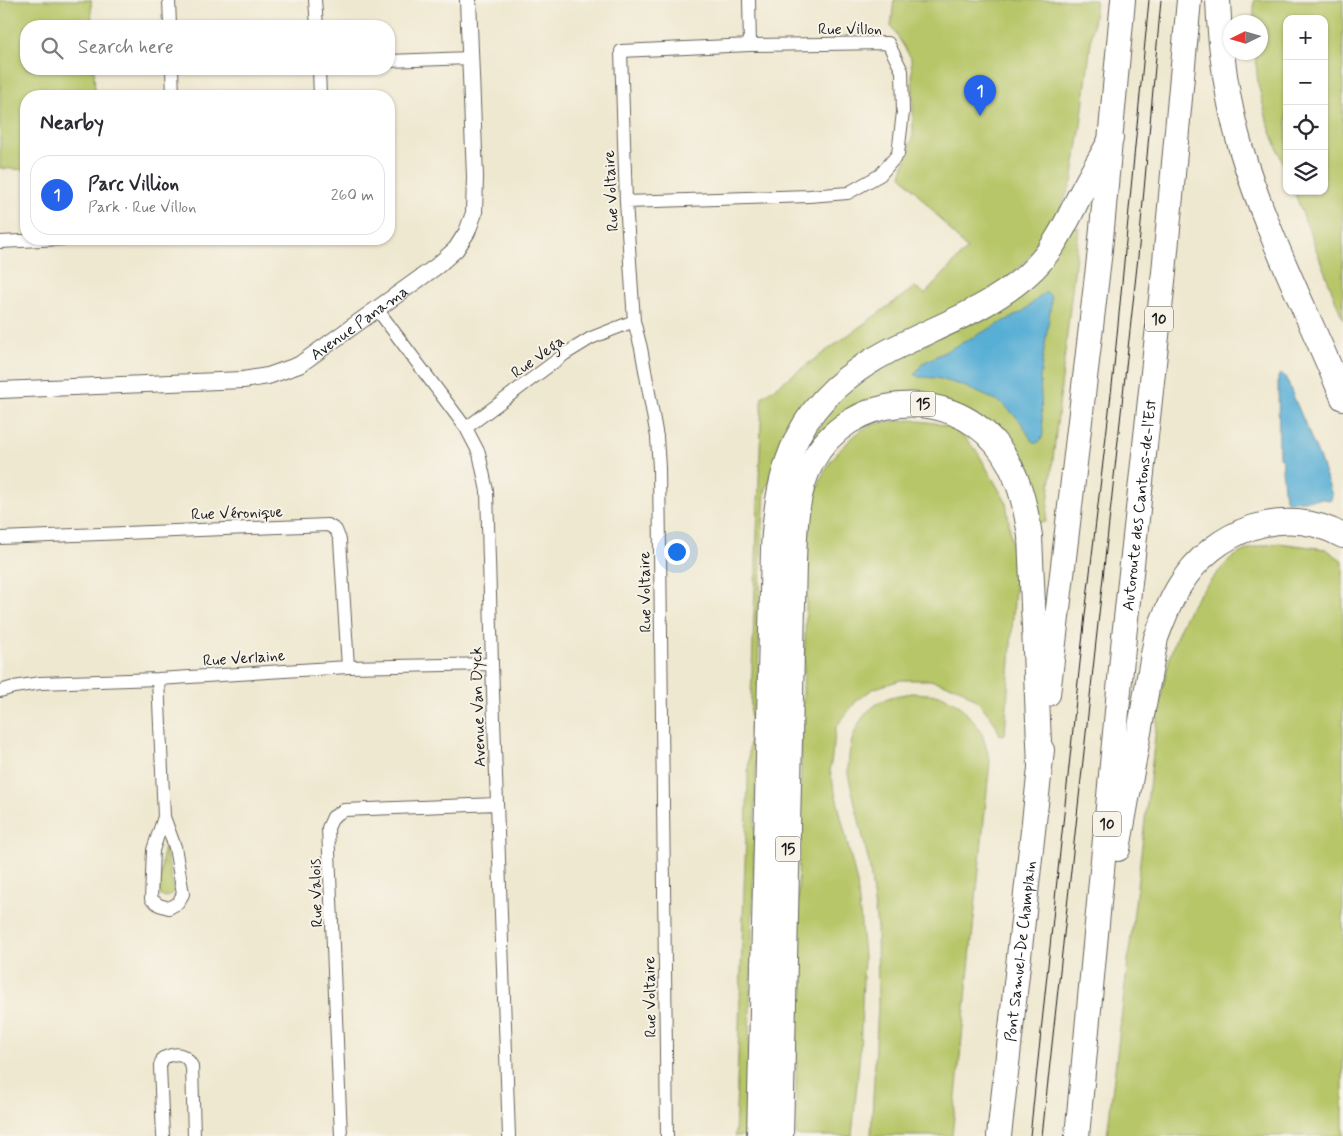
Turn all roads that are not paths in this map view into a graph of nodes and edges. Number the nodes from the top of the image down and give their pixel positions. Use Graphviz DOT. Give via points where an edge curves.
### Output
graph roads {
  1 [pos="169,0"];
  2 [pos="315,0"];
  3 [pos="468,0"];
  4 [pos="749,0"];
  5 [pos="1123,0"];
  6 [pos="1189,0"];
  7 [pos="1218,0"];
  8 [pos="170,20"];
  9 [pos="317,20"];
  10 [pos="750,45"];
  11 [pos="621,51"];
  12 [pos="470,58"];
  13 [pos="395,61"];
  14 [pos="172,75"];
  15 [pos="319,75"];
  16 [pos="173,90"];
  17 [pos="320,90"];
  18 [pos="1111,139"];
  19 [pos="626,202"];
  20 [pos="20,241"];
  21 [pos="0,242"];
  22 [pos="377,309"];
  23 [pos="634,320"];
  24 [pos="0,390"];
  25 [pos="1343,398"];
  26 [pos="466,428"];
  27 [pos="1343,536"];
  28 [pos="0,538"];
  29 [pos="492,664"];
  30 [pos="348,667"];
  31 [pos="158,679"];
  32 [pos="0,691"];
  33 [pos="1040,766"];
  34 [pos="497,804"];
  35 [pos="164,817"];
  36 [pos="1089,1010"];
  37 [pos="163,1136"];
  38 [pos="194,1136"];
  39 [pos="341,1136"];
  40 [pos="509,1136"];
  41 [pos="667,1136"];
  42 [pos="759,1136"];
  43 [pos="781,1136"];
  44 [pos="1000,1136"];
  45 [pos="1077,1136"];
  1 -- 8 [label="street"];
  2 -- 9 [label="street"];
  3 -- 12 [label="street, Avenue Panama"];
  4 -- 10 [label="street"];
  5 -- 18 [label="highway"];
  6 -- 36 [label="highway, Autoroute des Cantons-de-l'Est / 10"];
  7 -- 25 [label="highway" via="1225,74 1242,150 1264,212"];
  10 -- 11 [label="street, Rue Villon"];
  10 -- 19 [label="street, Rue Villon" via="888,42 902,70 903,112 898,154 880,175 848,193"];
  11 -- 19 [label="street, Rue Voltaire"];
  12 -- 13 [label="street"];
  12 -- 22 [label="street, Avenue Panama" via="475,177 474,213 467,232 456,249 437,266"];
  14 -- 16 [label="street"];
  15 -- 17 [label="street"];
  18 -- 33 [label="highway" via="1100,259"];
  18 -- 42 [label="highway" via="1059,236 1033,270 992,301 906,342 852,374 814,411 787,460 777,502 772,550"];
  19 -- 23 [label="street, Rue Voltaire"];
  20 -- 21 [label="street"];
  22 -- 24 [label="street, Avenue Panama" via="299,365 268,376 243,380"];
  22 -- 26 [label="street, Avenue Van Dyck"];
  23 -- 26 [label="street, Rue Vega" via="591,338 565,354"];
  23 -- 41 [label="street, Rue Voltaire" via="657,437 659,468"];
  26 -- 29 [label="street, Avenue Van Dyck" via="479,454 487,490"];
  27 -- 36 [label="highway" via="1316,525 1292,521 1250,527 1212,549 1188,574 1174,596 1156,638"];
  28 -- 30 [label="street, Rue Véronique" via="328,525 336,530 340,540"];
  29 -- 30 [label="street, Rue Verlaine"];
  29 -- 34 [label="street, Avenue Van Dyck"];
  30 -- 31 [label="street, Rue Verlaine"];
  31 -- 32 [label="street, Rue Verlaine" via="40,683"];
  31 -- 35 [label="street"];
  33 -- 43 [label="highway, 15" via="1030,536 1024,500 1011,467 981,429 948,410 931,405 904,404 877,408 860,415 836,432 817,453 804,481 796,518"];
  33 -- 44 [label="highway, Pont Samuel-De Champlain"];
  34 -- 39 [label="street, Rue Valois" via="344,810 333,817 328,828"];
  34 -- 40 [label="street, Avenue Van Dyck"];
  35 -- 35 [label="street" via="153,850 151,899 169,908 178,903 183,894 175,847"];
  36 -- 45 [label="highway, 10"];
  37 -- 38 [label="street" via="160,1066 163,1058 181,1054 192,1066"];
}
